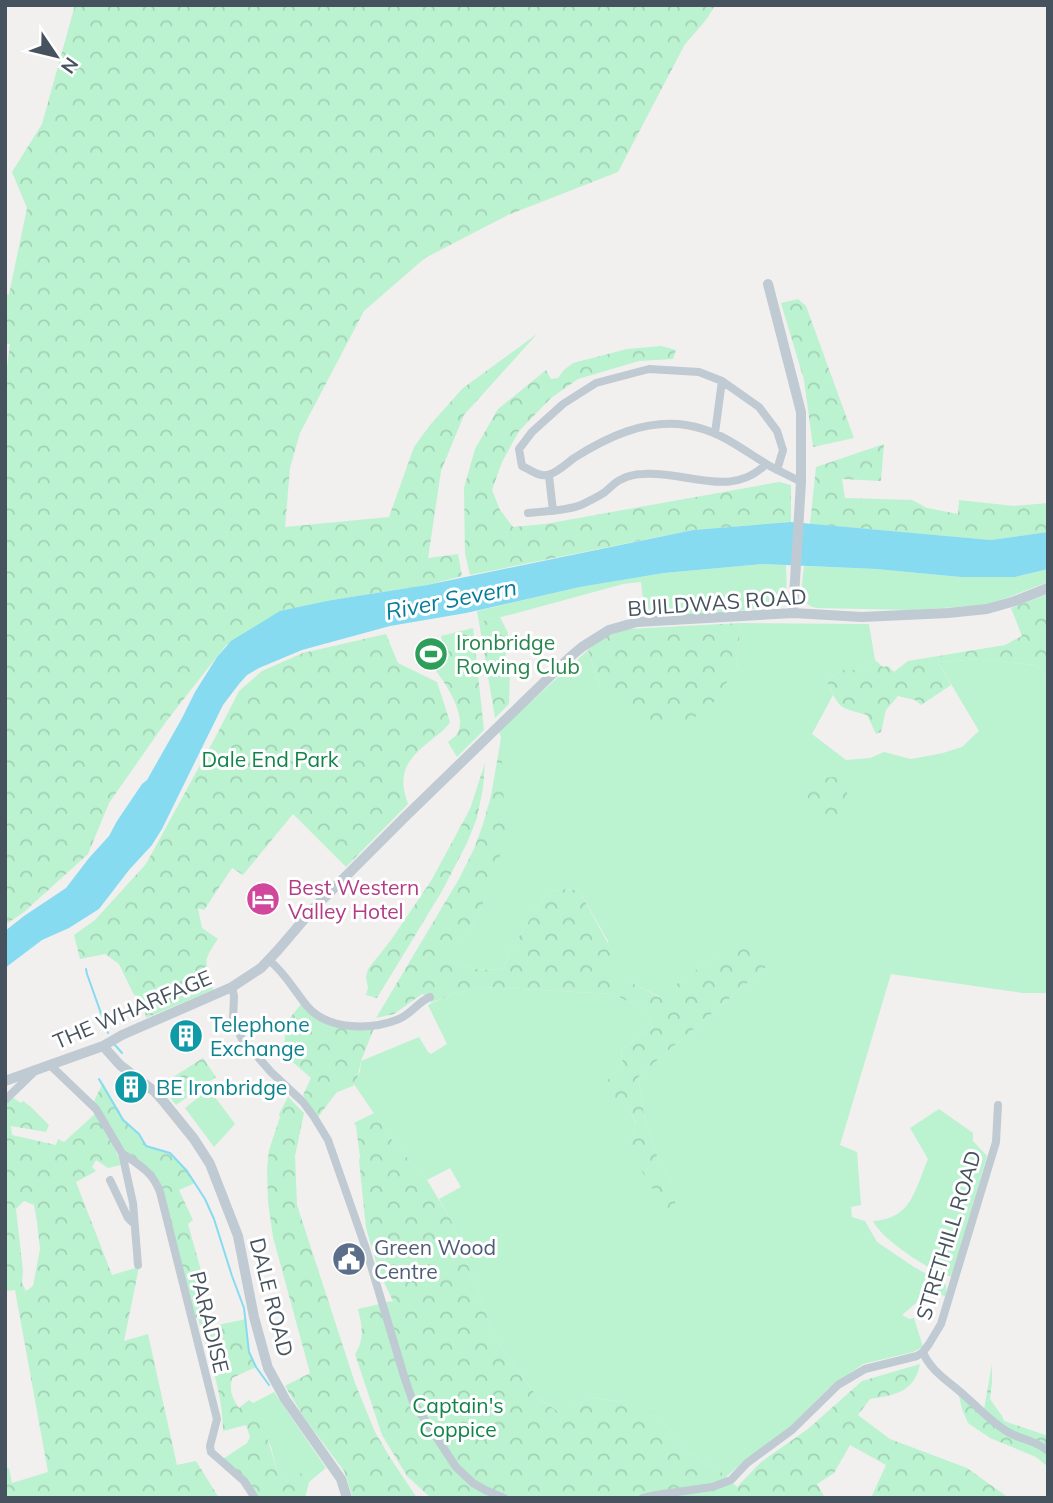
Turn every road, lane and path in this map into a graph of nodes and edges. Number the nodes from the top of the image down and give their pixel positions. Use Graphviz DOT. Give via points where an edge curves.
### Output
graph roads {
  1 [pos="768,284"];
  2 [pos="722,381"];
  3 [pos="715,433"];
  4 [pos="766,464"];
  5 [pos="777,470"];
  6 [pos="549,475"];
  7 [pos="801,482"];
  8 [pos="553,510"];
  9 [pos="528,513"];
  10 [pos="1048,588"];
  11 [pos="793,613"];
  12 [pos="269,960"];
  13 [pos="232,987"];
  14 [pos="425,997"];
  15 [pos="103,1046"];
  16 [pos="50,1065"];
  17 [pos="33,1073"];
  18 [pos="5,1082"];
  19 [pos="5,1100"];
  20 [pos="998,1105"];
  21 [pos="122,1153"];
  22 [pos="110,1180"];
  23 [pos="134,1224"];
  24 [pos="138,1265"];
  25 [pos="923,1352"];
  26 [pos="1048,1451"];
  27 [pos="656,1494"];
  28 [pos="255,1498"];
  29 [pos="347,1498"];
  30 [pos="504,1498"];
  31 [pos="643,1498"];
  32 [pos="674,1498"];
  1 -- 7 [label="street" via="801,412"];
  2 -- 3 [label="street"];
  2 -- 5 [label="street" via="759,407 777,431 783,450"];
  2 -- 6 [label="street" via="699,372 649,369 596,383 563,404 519,449 522,466"];
  3 -- 4 [label="street"];
  3 -- 6 [label="street" via="684,425 648,425 619,433"];
  4 -- 5 [label="street"];
  4 -- 8 [label="street" via="744,479 723,481 642,474 621,479 578,506"];
  5 -- 7 [label="street"];
  6 -- 8 [label="street"];
  7 -- 11 [label="street"];
  8 -- 9 [label="street"];
  10 -- 11 [label="street, BUILDWAS ROAD" via="987,609 948,613 862,617"];
  11 -- 12 [label="street, BUILDWAS ROAD" via="637,622 582,647 313,909"];
  12 -- 13 [label="street, THE WHARFAGE"];
  12 -- 14 [label="street" via="308,1007 335,1023 367,1026 391,1021"];
  13 -- 15 [label="street, THE WHARFAGE"];
  13 -- 30 [label="street" via="233,1020 242,1039 303,1102 328,1140 413,1402 456,1467 473,1483"];
  15 -- 16 [label="street, THE WHARFAGE"];
  15 -- 29 [label="street, DALE ROAD" via="164,1102 214,1172 238,1237 268,1368 341,1479"];
  16 -- 17 [label="street, THE WHARFAGE"];
  16 -- 21 [label="street, PARADISE" via="96,1109"];
  17 -- 18 [label="street, THE WHARFAGE"];
  17 -- 19 [label="street"];
  20 -- 25 [label="street, STRETHILL ROAD" via="996,1142 941,1324"];
  21 -- 23 [label="street, PARADISE"];
  21 -- 28 [label="street, PARADISE" via="153,1177 162,1201 217,1419 211,1452 244,1481"];
  22 -- 23 [label="street"];
  23 -- 24 [label="street, PARADISE"];
  25 -- 26 [label="street" via="943,1377 997,1425"];
  25 -- 27 [label="street, STRETHILL ROAD" via="865,1369 838,1385 799,1425 747,1463 732,1480"];
  27 -- 31 [label="street, STRETHILL ROAD"];
  27 -- 32 [label="street"];
}
